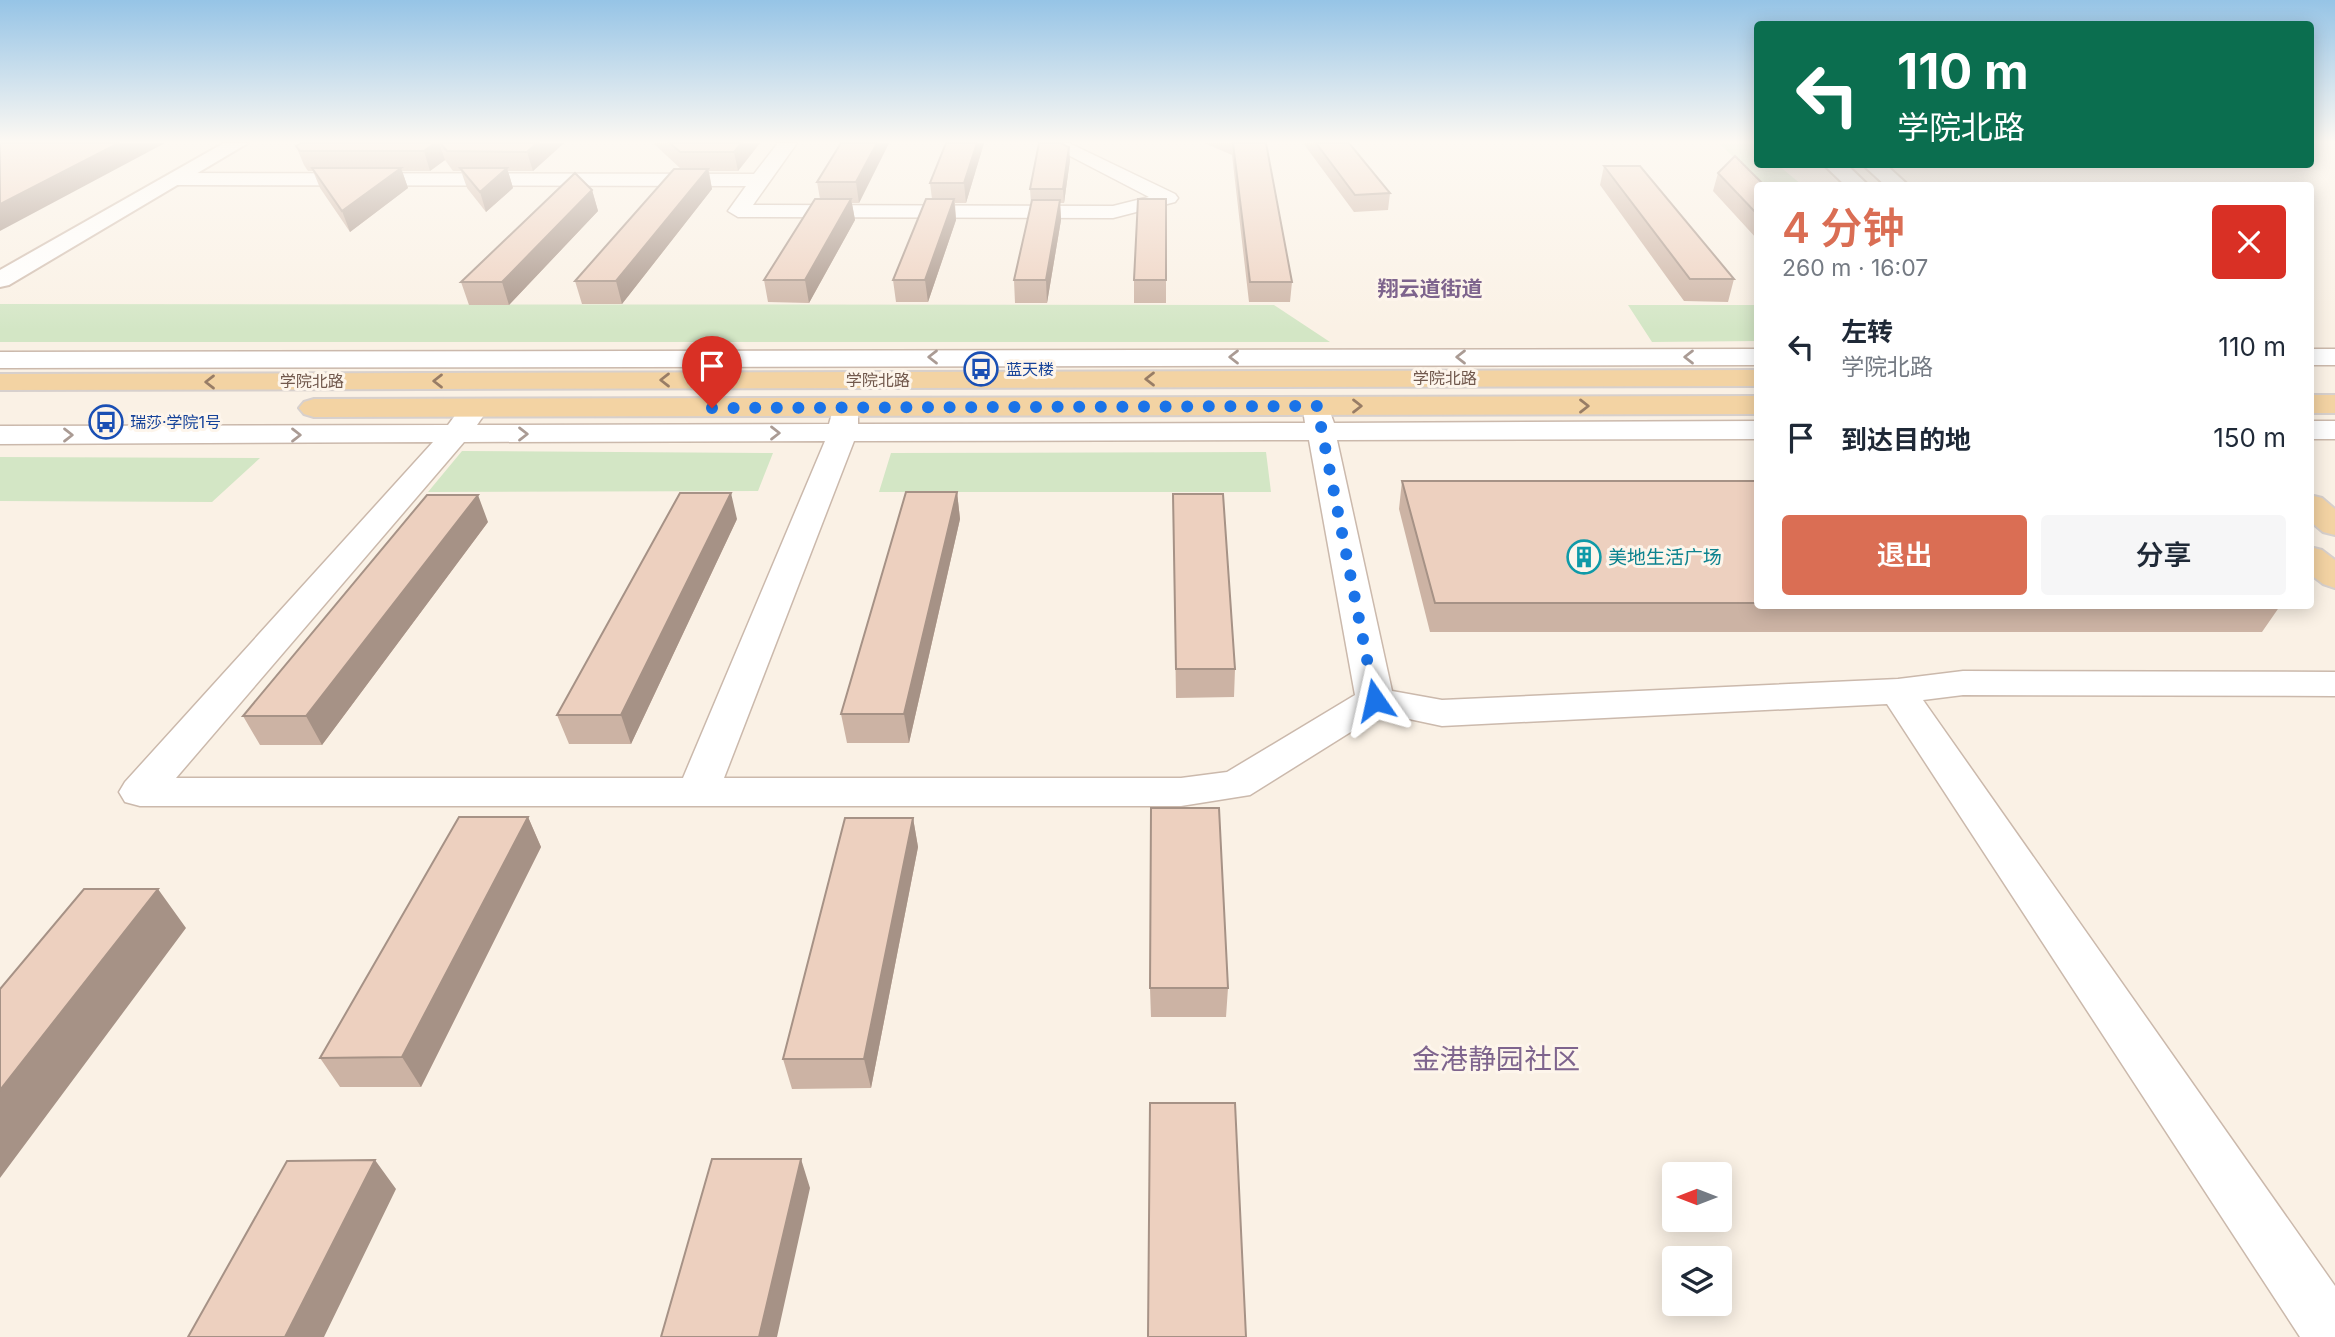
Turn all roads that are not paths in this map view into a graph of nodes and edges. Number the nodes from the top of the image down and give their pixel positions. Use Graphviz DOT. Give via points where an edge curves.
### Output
graph roads {
  1 [pos="97,205"];
  2 [pos="130,205"];
  3 [pos="742,205"];
  4 [pos="1139,205"];
  5 [pos="0,259"];
  6 [pos="0,280"];
  7 [pos="1754,357"];
  8 [pos="2314,357"];
  9 [pos="2335,357"];
  10 [pos="0,360"];
  11 [pos="859,369"];
  12 [pos="1754,378"];
  13 [pos="2314,378"];
  14 [pos="2335,378"];
  15 [pos="0,382"];
  16 [pos="2314,404"];
  17 [pos="2335,404"];
  18 [pos="1754,405"];
  19 [pos="0,408"];
  20 [pos="1319,419"];
  21 [pos="844,420"];
  22 [pos="465,421"];
  23 [pos="1754,430"];
  24 [pos="2314,430"];
  25 [pos="2335,430"];
  26 [pos="0,435"];
  27 [pos="2314,509"];
  28 [pos="2335,525"];
  29 [pos="2314,560"];
  30 [pos="2335,577"];
  31 [pos="2335,684"];
  32 [pos="1898,691"];
  33 [pos="1375,700"];
  34 [pos="696,794"];
  35 [pos="2334,1336"];
  1 -- 5 [label="main road"];
  2 -- 6 [label="main road"];
  3 -- 4 [label="street" via="738,211 1113,212"];
  7 -- 11 [label="street, one-way"];
  8 -- 9 [label="street"];
  10 -- 11 [label="street"];
  12 -- 11 [label="main road, 学院北路, one-way"];
  11 -- 15 [label="main road, 学院北路, one-way"];
  11 -- 21 [label="main road"];
  13 -- 14 [label="main road"];
  16 -- 17 [label="main road"];
  20 -- 18 [label="main road, 学院北路, one-way"];
  19 -- 22 [label="main road, 学院北路"];
  20 -- 21 [label="main road, 学院北路"];
  20 -- 23 [label="street"];
  20 -- 33 [label="street"];
  22 -- 21 [label="main road, 学院北路, one-way"];
  21 -- 34 [label="street"];
  26 -- 22 [label="street, one-way"];
  22 -- 34 [label="street" via="140,792"];
  24 -- 25 [label="street"];
  27 -- 28 [label="main road"];
  29 -- 30 [label="main road"];
  31 -- 32 [label="street" via="1963,683"];
  32 -- 33 [label="street" via="1442,713"];
  32 -- 35 [label="street"];
  33 -- 34 [label="street" via="1236,785 1181,792"];
}
